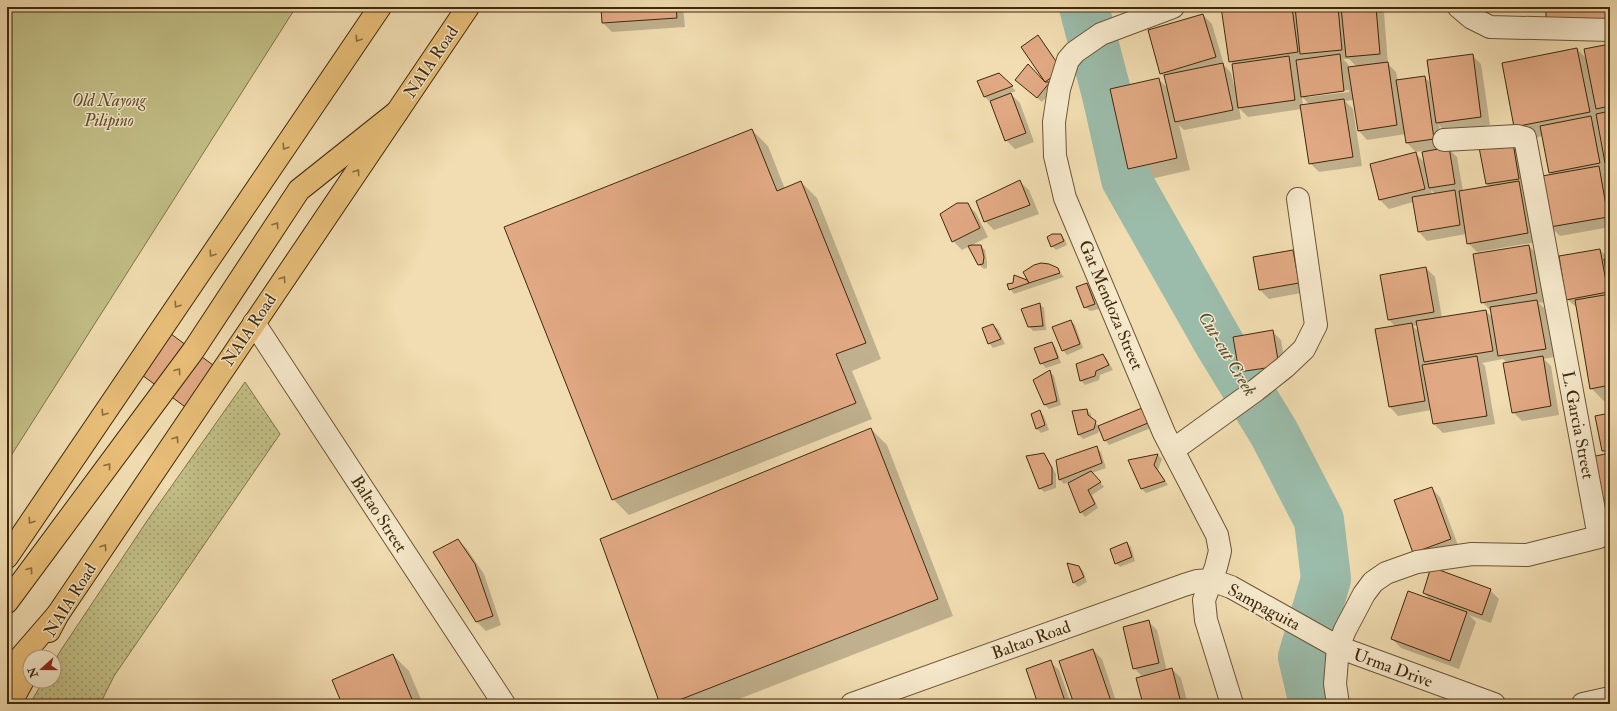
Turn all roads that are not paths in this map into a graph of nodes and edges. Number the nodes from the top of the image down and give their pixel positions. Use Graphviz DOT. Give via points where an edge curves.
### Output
graph roads {
  1 [pos="380,7"];
  2 [pos="468,7"];
  3 [pos="1172,7"];
  4 [pos="1459,7"];
  5 [pos="1610,30"];
  6 [pos="397,112"];
  7 [pos="1444,140"];
  8 [pos="1298,199"];
  9 [pos="254,323"];
  10 [pos="1173,450"];
  11 [pos="7,557"];
  12 [pos="1211,580"];
  13 [pos="7,602"];
  14 [pos="58,614"];
  15 [pos="1317,635"];
  16 [pos="1338,647"];
  17 [pos="39,649"];
  18 [pos="7,673"];
  19 [pos="22,682"];
  20 [pos="1610,698"];
  21 [pos="10,704"];
  22 [pos="504,704"];
  23 [pos="852,704"];
  24 [pos="1232,704"];
  25 [pos="1338,704"];
  26 [pos="1494,704"];
  27 [pos="1583,704"];
  1 -- 11 [label="main road, one-way"];
  2 -- 6 [label="main road, NAIA Road"];
  3 -- 10 [label="street, Gat Mendoza Street" via="1101,34 1075,52 1068,60 1059,89 1054,122 1056,156 1065,198"];
  4 -- 5 [label="street" via="1472,18 1490,27"];
  9 -- 6 [label="main road, NAIA Road, one-way"];
  13 -- 6 [label="main road, one-way" via="182,365 299,190"];
  7 -- 16 [label="street, L. Garcia Street" via="1517,136 1525,138 1599,537 1527,555 1472,554 1417,562 1386,573 1373,582 1364,594"];
  8 -- 10 [label="street" via="1316,325 1304,349 1285,367"];
  14 -- 9 [label="main road, NAIA Road, one-way"];
  9 -- 22 [label="street, Baltao Street"];
  10 -- 12 [label="street, Gat Mendoza Street" via="1217,535 1220,551"];
  12 -- 15 [label="street, Sampaguita" via="1231,587"];
  12 -- 23 [label="street, Baltao Road" via="1184,585"];
  12 -- 24 [label="street, Gat Mendoza Street" via="1204,600 1206,620"];
  14 -- 17 [label="main road, NAIA Road"];
  14 -- 18 [label="main road"];
  15 -- 16 [label="street, Urma Drive"];
  16 -- 25 [label="street" via="1335,684"];
  16 -- 26 [label="street, Urma Drive"];
  19 -- 21 [label="main road"];
  20 -- 27 [label="street"];
}
